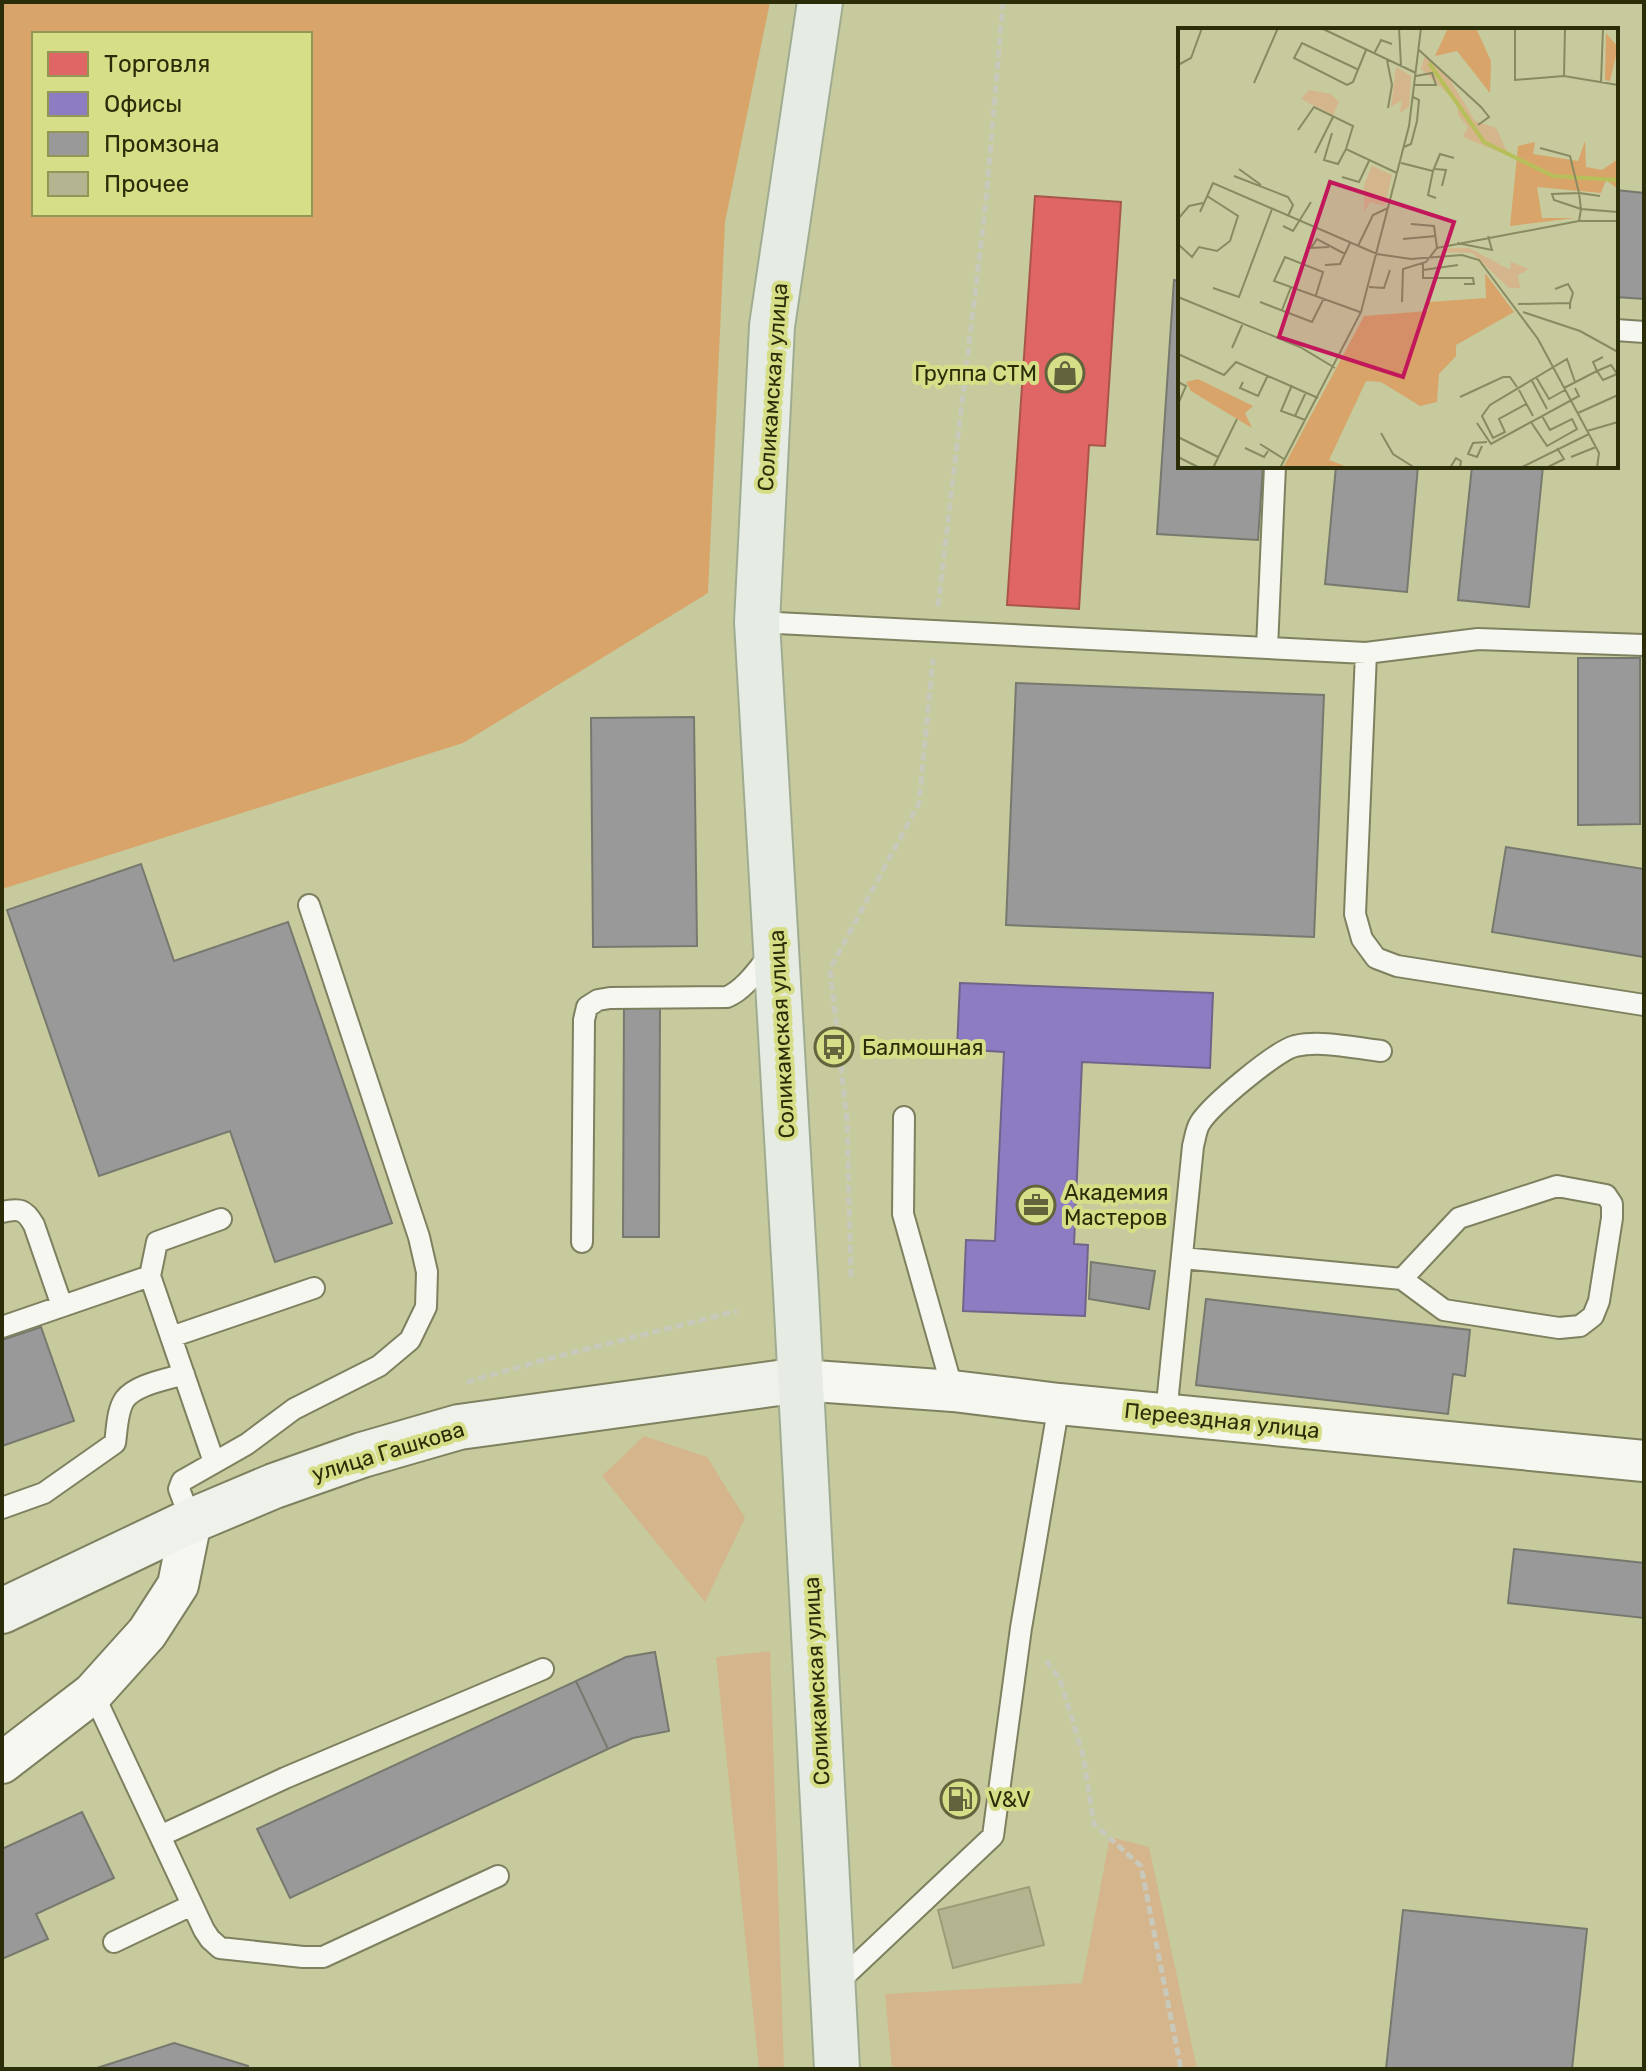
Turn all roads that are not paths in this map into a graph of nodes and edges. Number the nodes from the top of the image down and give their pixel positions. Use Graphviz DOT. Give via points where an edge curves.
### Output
graph roads {
  1 [pos="820,2"];
  2 [pos="1618,330"];
  3 [pos="1644,332"];
  4 [pos="1275,468"];
  5 [pos="757,622"];
  6 [pos="1644,645"];
  7 [pos="1267,648"];
  8 [pos="1366,653"];
  9 [pos="309,905"];
  10 [pos="776,948"];
  11 [pos="1644,1005"];
  12 [pos="1381,1051"];
  13 [pos="904,1117"];
  14 [pos="2,1212"];
  15 [pos="221,1219"];
  16 [pos="582,1242"];
  17 [pos="1182,1258"];
  18 [pos="150,1276"];
  19 [pos="1402,1279"];
  20 [pos="314,1288"];
  21 [pos="62,1306"];
  22 [pos="2,1327"];
  23 [pos="171,1337"];
  24 [pos="184,1374"];
  25 [pos="800,1380"];
  26 [pos="953,1391"];
  27 [pos="1059,1404"];
  28 [pos="1166,1414"];
  29 [pos="1644,1461"];
  30 [pos="214,1462"];
  31 [pos="2,1508"];
  32 [pos="191,1521"];
  33 [pos="2,1611"];
  34 [pos="543,1669"];
  35 [pos="93,1693"];
  36 [pos="2,1763"];
  37 [pos="160,1836"];
  38 [pos="498,1876"];
  39 [pos="192,1905"];
  40 [pos="114,1942"];
  41 [pos="833,1987"];
  42 [pos="837,2069"];
  1 -- 5 [label="main road, Соликамская улица" via="772,326"];
  2 -- 3 [label="lane"];
  4 -- 7 [label="lane"];
  5 -- 7 [label="lane"];
  5 -- 10 [label="main road, Соликамская улица"];
  6 -- 8 [label="lane" via="1478,639"];
  7 -- 8 [label="lane"];
  8 -- 11 [label="lane" via="1355,914 1362,939 1376,958 1397,966"];
  9 -- 30 [label="lane" via="419,1237 427,1272 426,1307 410,1340 379,1366 294,1409"];
  10 -- 16 [label="lane" via="727,997 610,998 587,1007"];
  10 -- 25 [label="main road, Соликамская улица"];
  12 -- 17 [label="lane" via="1293,1047 1213,1107 1199,1125 1193,1146"];
  13 -- 26 [label="lane" via="903,1214"];
  14 -- 21 [label="lane" via="16,1209 28,1215"];
  15 -- 18 [label="lane" via="157,1242"];
  17 -- 19 [label="lane"];
  17 -- 28 [label="lane"];
  18 -- 21 [label="lane"];
  18 -- 23 [label="lane"];
  19 -- 19 [label="lane" via="1444,1310 1559,1328 1580,1326 1593,1316 1599,1301 1612,1204 1606,1195 1557,1186 1459,1218"];
  20 -- 23 [label="lane"];
  21 -- 22 [label="lane"];
  23 -- 24 [label="lane"];
  24 -- 30 [label="lane"];
  24 -- 31 [label="lane" via="133,1393 121,1408 115,1443 44,1493"];
  25 -- 26 [label="street, Переездная улица"];
  25 -- 32 [label="street, улица Гашкова" via="459,1427 362,1455"];
  25 -- 41 [label="main road, Соликамская улица"];
  26 -- 27 [label="street, Переездная улица"];
  27 -- 28 [label="street, Переездная улица"];
  27 -- 41 [label="lane" via="993,1836"];
  28 -- 29 [label="street, Переездная улица"];
  30 -- 32 [label="lane" via="182,1481 179,1489"];
  32 -- 33 [label="street, улица Гашкова"];
  32 -- 35 [label="street" via="178,1585 147,1633"];
  34 -- 37 [label="lane"];
  35 -- 36 [label="street"];
  35 -- 37 [label="lane"];
  37 -- 39 [label="lane"];
  38 -- 39 [label="lane" via="323,1957 220,1948"];
  39 -- 40 [label="lane"];
  41 -- 42 [label="main road, Соликамская улица"];
}
